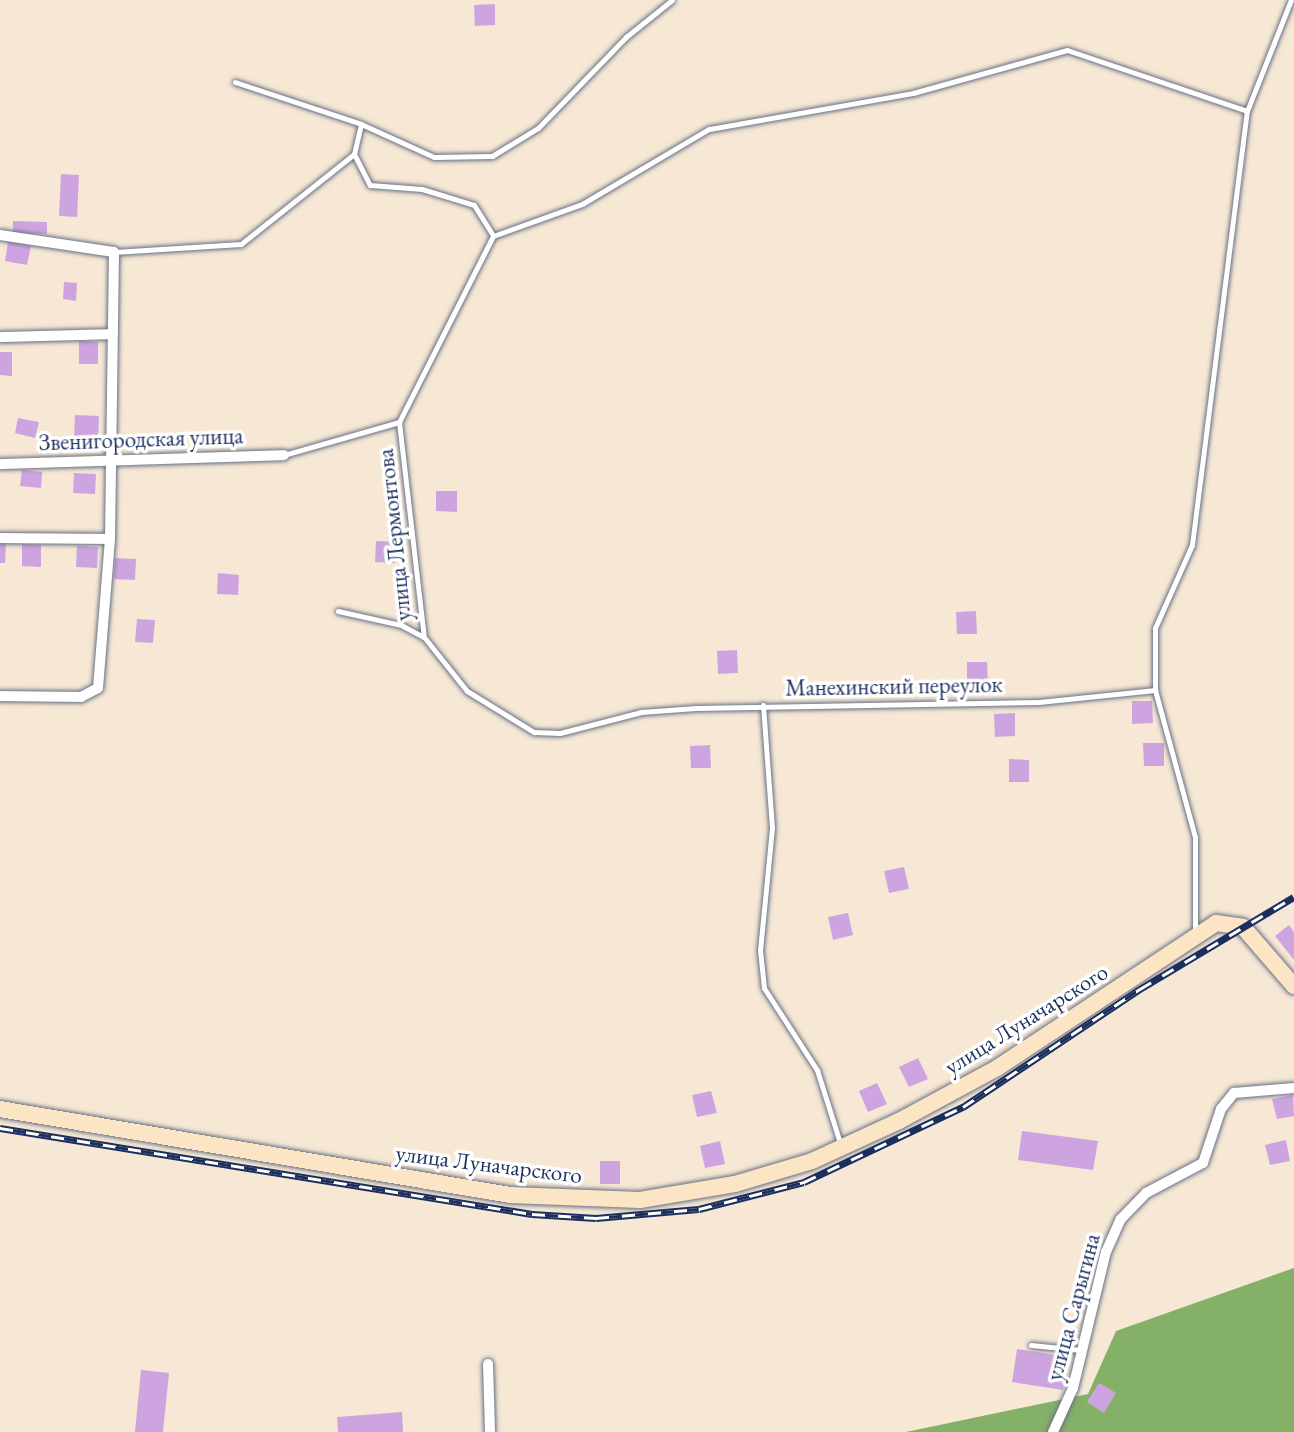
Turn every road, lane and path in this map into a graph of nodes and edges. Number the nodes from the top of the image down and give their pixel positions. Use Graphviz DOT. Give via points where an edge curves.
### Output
graph roads {
  1 [pos="672,0"];
  2 [pos="1291,0"];
  3 [pos="235,82"];
  4 [pos="1247,111"];
  5 [pos="361,124"];
  6 [pos="354,154"];
  7 [pos="0,235"];
  8 [pos="493,236"];
  9 [pos="114,252"];
  10 [pos="112,334"];
  11 [pos="0,337"];
  12 [pos="399,422"];
  13 [pos="284,455"];
  14 [pos="0,464"];
  15 [pos="111,464"];
  16 [pos="0,538"];
  17 [pos="110,539"];
  18 [pos="338,611"];
  19 [pos="424,637"];
  20 [pos="1155,690"];
  21 [pos="0,696"];
  22 [pos="763,705"];
  23 [pos="1196,936"];
  24 [pos="1294,986"];
  25 [pos="1294,1088"];
  26 [pos="0,1109"];
  27 [pos="841,1148"];
  28 [pos="1031,1345"];
  29 [pos="1084,1351"];
  30 [pos="488,1364"];
  31 [pos="490,1432"];
  32 [pos="1053,1432"];
  1 -- 5 [label="lane" via="626,37 538,128 492,156 434,157"];
  2 -- 4 [label="lane"];
  3 -- 5 [label="lane"];
  4 -- 8 [label="lane" via="1067,50 914,93 709,129 582,204"];
  4 -- 20 [label="lane" via="1192,545 1154,628"];
  5 -- 6 [label="lane"];
  6 -- 8 [label="lane" via="370,185 422,189 474,205"];
  6 -- 9 [label="lane" via="241,244"];
  7 -- 9 [label="street"];
  8 -- 12 [label="lane"];
  9 -- 10 [label="street"];
  10 -- 11 [label="street"];
  10 -- 15 [label="street"];
  12 -- 13 [label="lane, улица Лермонтова"];
  12 -- 19 [label="lane, улица Лермонтова"];
  13 -- 15 [label="street, Звенигородская улица"];
  14 -- 15 [label="street, Звенигородская улица"];
  15 -- 17 [label="street"];
  16 -- 17 [label="street"];
  17 -- 21 [label="street" via="98,688 81,697"];
  18 -- 19 [label="lane" via="401,625"];
  19 -- 22 [label="lane, Манехинский переулок" via="467,691 534,732 560,733 640,712"];
  20 -- 22 [label="lane, Манехинский переулок" via="1039,702"];
  20 -- 23 [label="lane" via="1195,837"];
  22 -- 27 [label="lane" via="772,828 760,950 764,988 817,1070"];
  23 -- 24 [label="main road, улица Луначарского" via="1216,923 1243,927"];
  23 -- 27 [label="main road, улица Луначарского" via="997,1068"];
  25 -- 29 [label="street, улица Сарыгина" via="1234,1093 1221,1109 1203,1163 1146,1193 1121,1219 1106,1252"];
  26 -- 27 [label="main road, улица Луначарского" via="411,1179 570,1199 687,1194"];
  28 -- 29 [label="lane"];
  29 -- 32 [label="street, улица Сарыгина"];
  30 -- 31 [label="street"];
}
